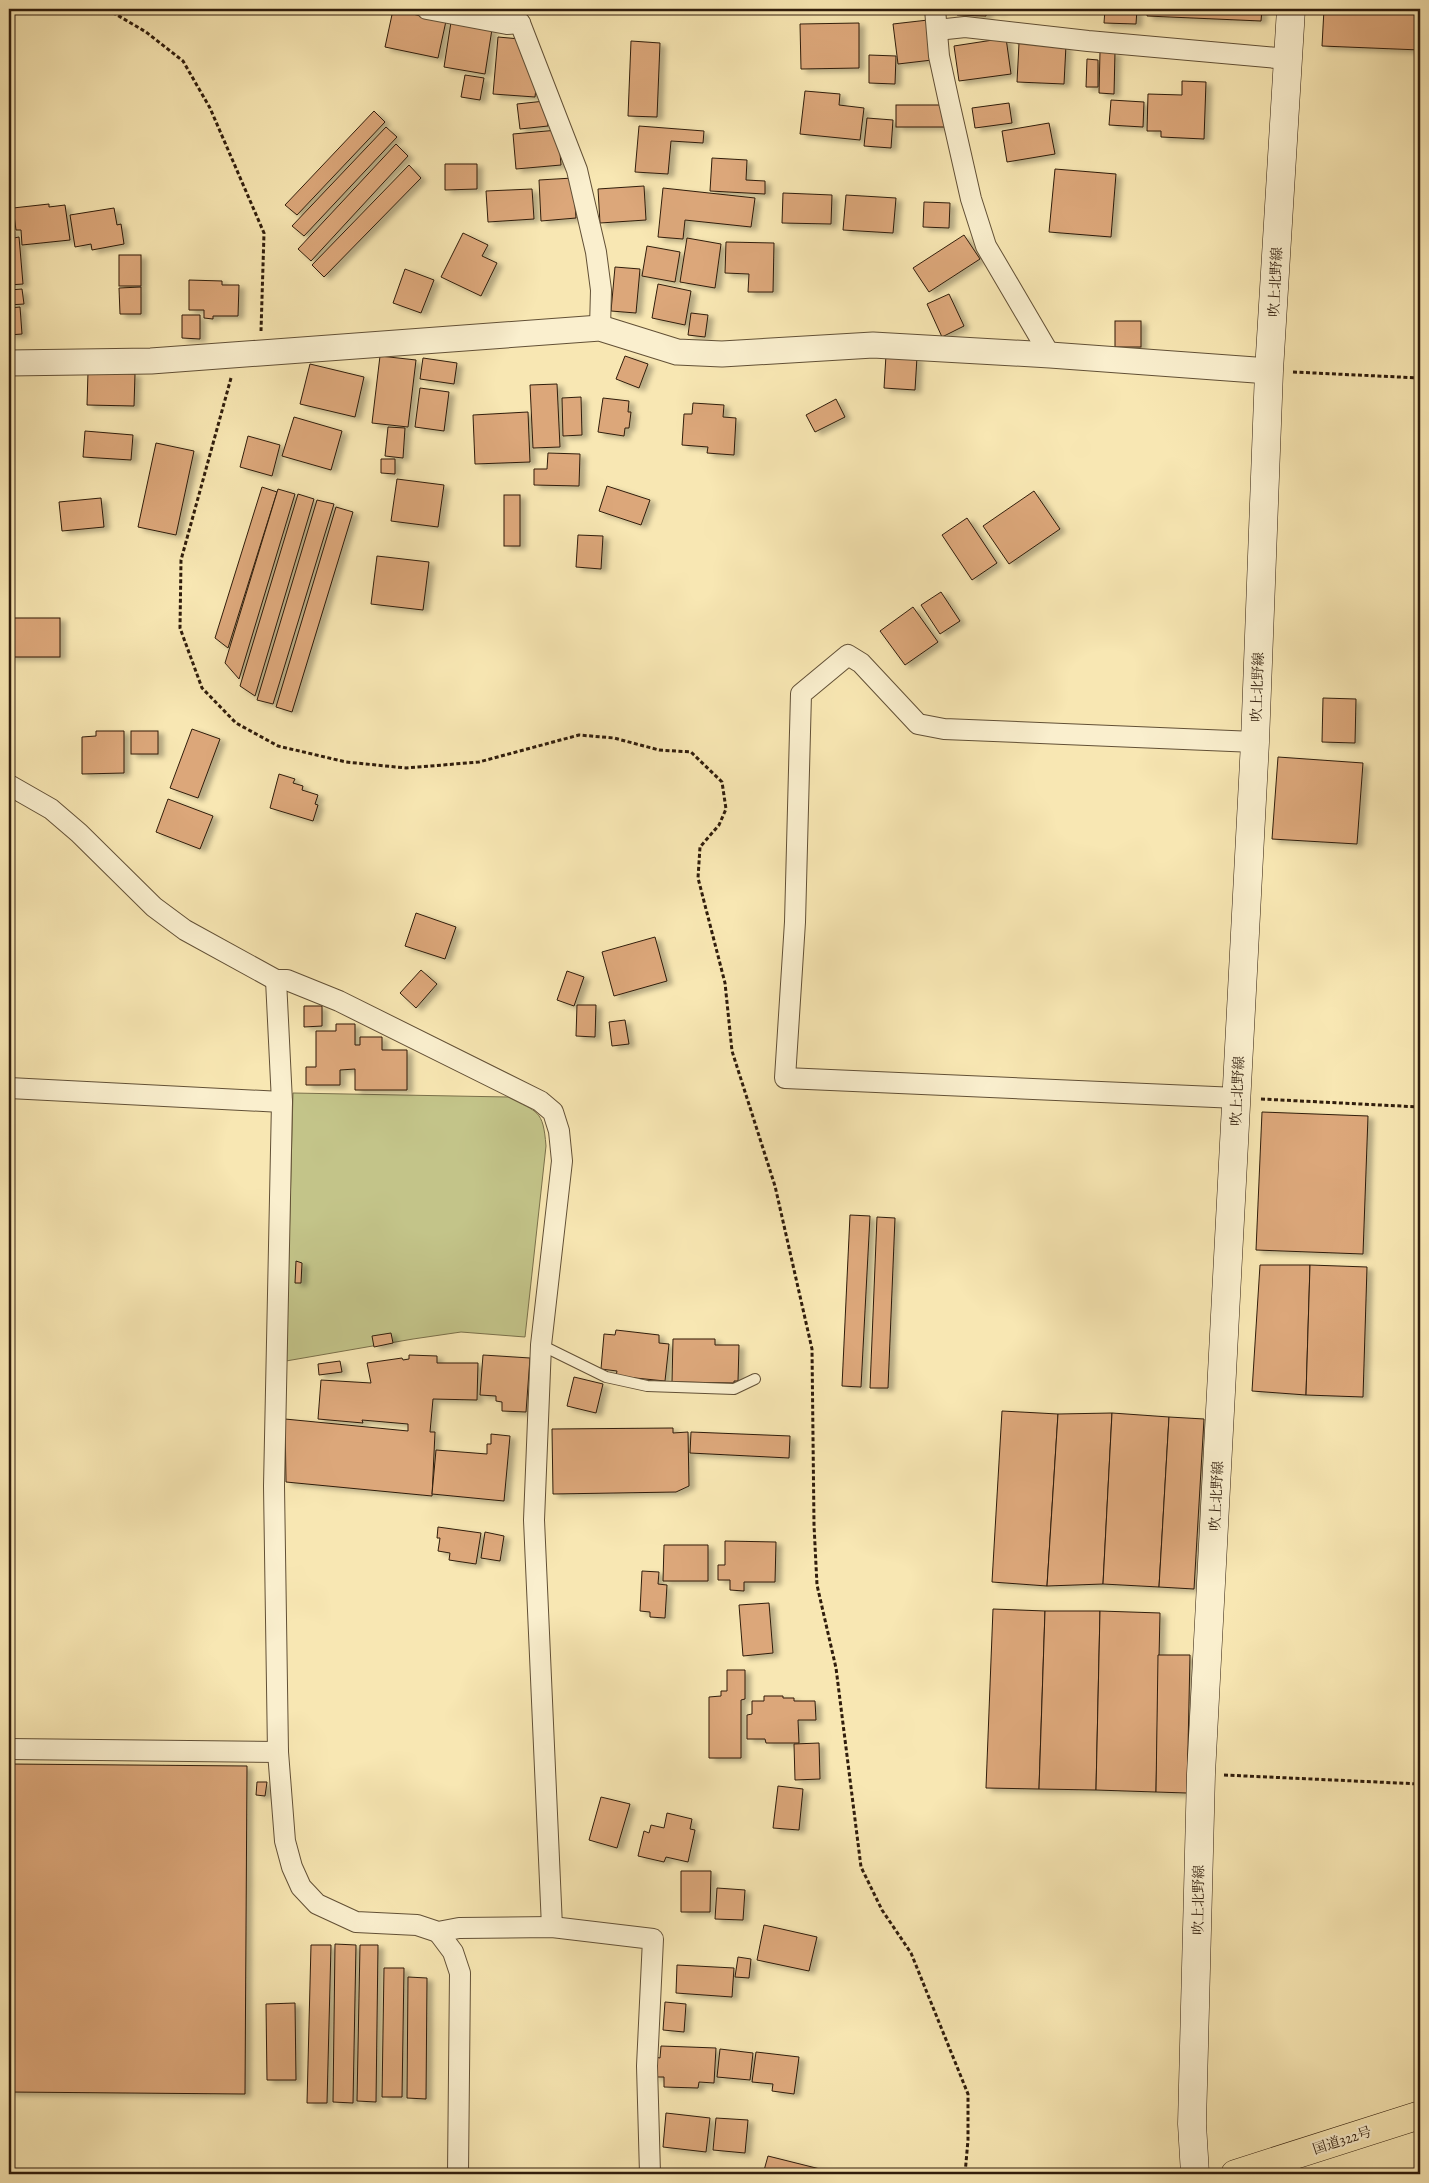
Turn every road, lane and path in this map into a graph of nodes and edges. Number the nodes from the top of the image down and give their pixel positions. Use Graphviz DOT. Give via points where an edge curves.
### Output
graph roads {
  1 [pos="107,9"];
  2 [pos="427,9"];
  3 [pos="929,9"];
  4 [pos="935,9"];
  5 [pos="1291,9"];
  6 [pos="525,16"];
  7 [pos="937,30"];
  8 [pos="1288,59"];
  9 [pos="600,328"];
  10 [pos="267,353"];
  11 [pos="237,355"];
  12 [pos="1050,355"];
  13 [pos="9,363"];
  14 [pos="1270,371"];
  15 [pos="1420,378"];
  16 [pos="1255,742"];
  17 [pos="9,785"];
  18 [pos="276,980"];
  19 [pos="9,1088"];
  20 [pos="1237,1098"];
  21 [pos="282,1102"];
  22 [pos="1420,1107"];
  23 [pos="542,1345"];
  24 [pos="755,1380"];
  25 [pos="9,1748"];
  26 [pos="278,1752"];
  27 [pos="1201,1774"];
  28 [pos="1420,1784"];
  29 [pos="552,1927"];
  30 [pos="438,1932"];
  31 [pos="1420,2115"];
  32 [pos="458,2174"];
  33 [pos="650,2174"];
  34 [pos="965,2174"];
  35 [pos="1196,2174"];
  36 [pos="1235,2174"];
  1 -- 10 [label="path" via="146,32 183,61 210,108 264,232 260,326"];
  2 -- 6 [label="street" via="507,24"];
  3 -- 4 [label="street"];
  4 -- 7 [label="street"];
  5 -- 8 [label="main road, 吹上北野線"];
  6 -- 9 [label="street" via="577,170 596,252 601,290"];
  7 -- 8 [label="street" via="965,27"];
  7 -- 12 [label="street" via="939,56 971,199 986,246"];
  8 -- 14 [label="main road, 吹上北野線"];
  9 -- 10 [label="street"];
  9 -- 12 [label="street" via="677,352 722,354 873,345"];
  10 -- 11 [label="street"];
  11 -- 13 [label="street" via="152,361"];
  11 -- 34 [label="path" via="181,560 180,628 202,688 236,723 278,746 346,762 406,768 479,762 579,735 614,738 659,750 691,752 722,782 726,809 719,825 700,847 698,878 725,983 732,1051 776,1186 812,1349 817,1585 836,1668 861,1867 882,1910 911,1953 968,2094"];
  12 -- 14 [label="street"];
  14 -- 15 [label="path"];
  14 -- 16 [label="main road, 吹上北野線"];
  16 -- 20 [label="main road, 吹上北野線"];
  16 -- 20 [label="street" via="944,729 918,724 861,663 848,655 801,694 795,922 785,1078"];
  17 -- 18 [label="street" via="51,809 80,833 154,907 185,930"];
  18 -- 21 [label="street"];
  18 -- 23 [label="street" via="286,980 339,1001 540,1101 553,1112 560,1131 562,1161"];
  19 -- 21 [label="street"];
  20 -- 22 [label="path"];
  20 -- 27 [label="main road, 吹上北野線"];
  21 -- 26 [label="street" via="274,1486"];
  23 -- 24 [label="lane" via="606,1377 647,1386 734,1388"];
  23 -- 29 [label="street" via="534,1520"];
  25 -- 26 [label="street"];
  26 -- 30 [label="street" via="285,1841 301,1887 317,1904 356,1922 417,1925"];
  27 -- 28 [label="path"];
  27 -- 35 [label="main road, 吹上北野線" via="1192,2124"];
  29 -- 30 [label="street" via="459,1928"];
  29 -- 33 [label="street" via="653,1939 648,2066"];
  30 -- 32 [label="street" via="452,1952 460,1973"];
  31 -- 36 [label="highway, 国道322号"];
}
